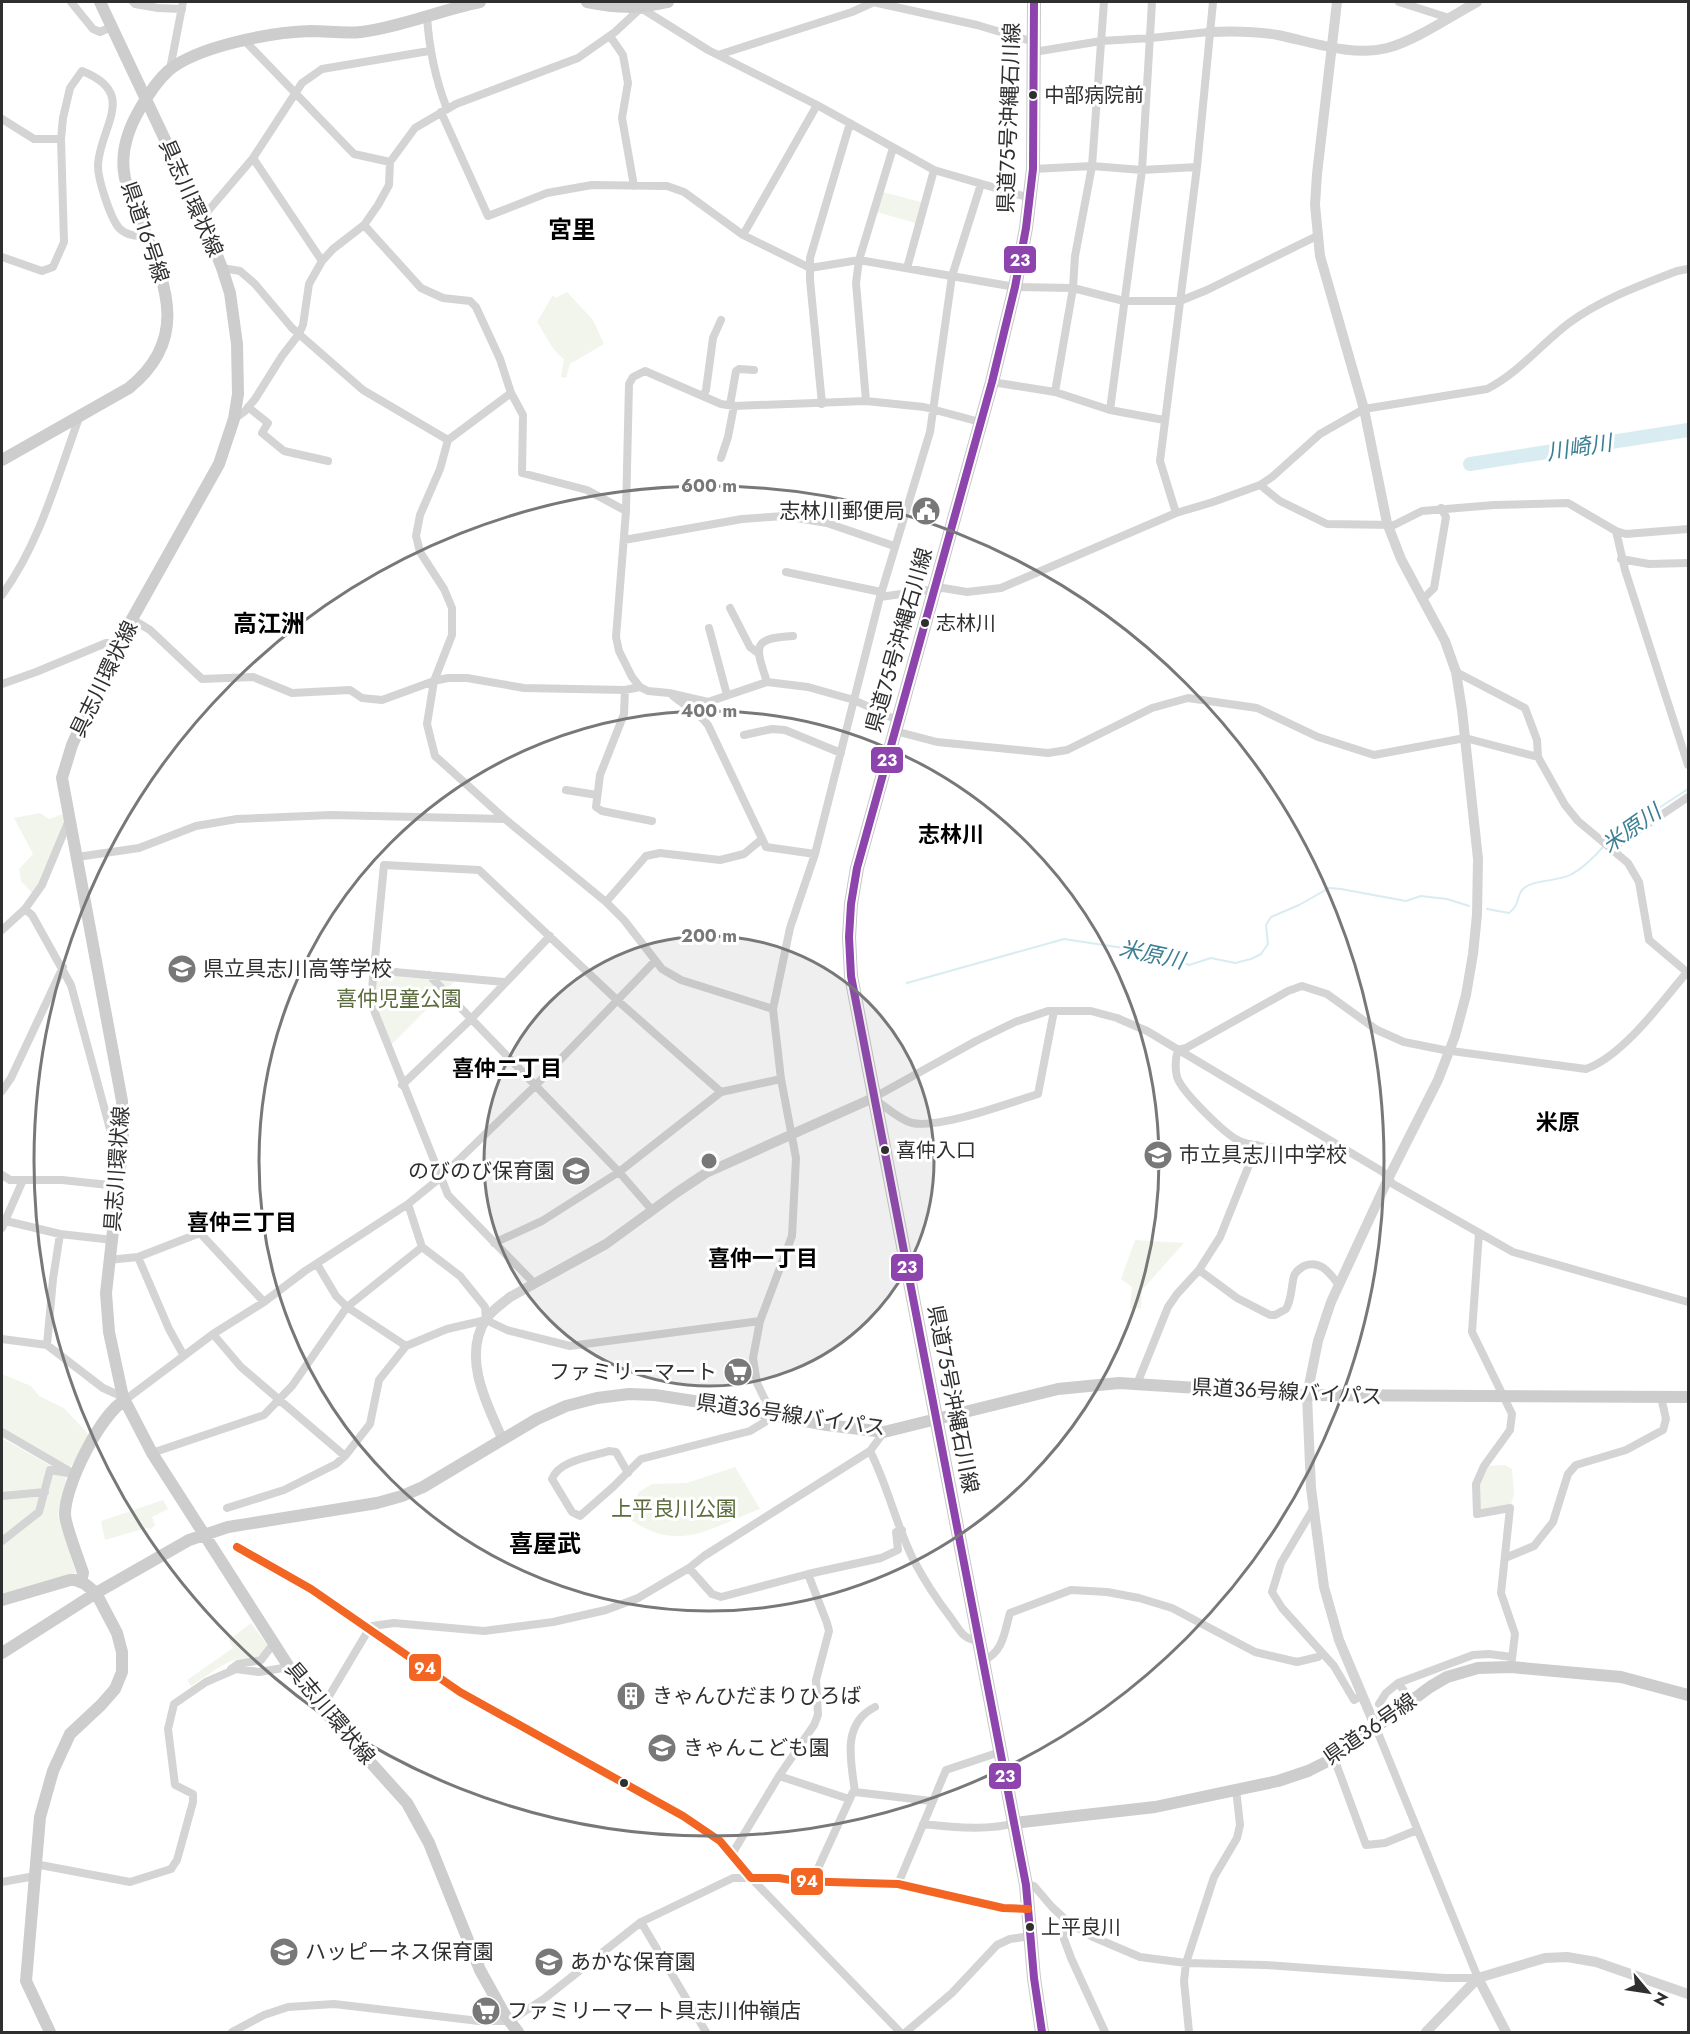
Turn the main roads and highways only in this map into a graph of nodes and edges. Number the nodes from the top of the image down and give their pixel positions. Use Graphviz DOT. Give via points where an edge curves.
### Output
graph roads {
  1 [pos="100,2"];
  2 [pos="480,2"];
  3 [pos="587,2"];
  4 [pos="668,2"];
  5 [pos="1034,2"];
  6 [pos="450,5"];
  7 [pos="643,5"];
  8 [pos="146,99"];
  9 [pos="2,460"];
  10 [pos="1689,1397"];
  11 [pos="124,1398"];
  12 [pos="936,1420"];
  13 [pos="204,1534"];
  14 [pos="81,1582"];
  15 [pos="96,1593"];
  16 [pos="2,1600"];
  17 [pos="2,1653"];
  18 [pos="1689,1695"];
  19 [pos="1014,1823"];
  20 [pos="50,2032"];
  21 [pos="518,2032"];
  22 [pos="1042,2032"];
  1 -- 8 [label="main road, 具志川環状線"];
  2 -- 6 [label="main road, 県道16号線"];
  3 -- 7 [label="main road" via="619,7"];
  4 -- 7 [label="main road"];
  5 -- 12 [label="main road, 県道75号沖縄石川線" via="1033,169 1015,287 857,868 850,926 851,976"];
  6 -- 8 [label="main road, 県道16号線" via="383,29 294,32 244,40 193,57 171,69"];
  8 -- 9 [label="main road, 県道16号線" via="127,136 123,171 165,286 169,307 162,347 144,376 129,388"];
  8 -- 11 [label="main road, 具志川環状線" via="202,218 230,293 238,394 219,464 119,643 72,745 62,778 122,1101 123,1142 108,1260 106,1310"];
  10 -- 12 [label="main road, 県道36号線バイパス" via="1307,1395 1099,1384 1058,1389"];
  11 -- 13 [label="main road, 具志川環状線" via="152,1453"];
  11 -- 14 [label="main road" via="93,1439 74,1474 65,1515 83,1573"];
  12 -- 13 [label="main road, 県道36号線バイパス" via="884,1432 690,1400 629,1394 597,1398 537,1419 402,1496"];
  12 -- 19 [label="main road, 県道75号沖縄石川線"];
  13 -- 15 [label="main road" via="172,1548"];
  13 -- 21 [label="main road, 具志川環状線" via="290,1667 407,1803 429,1843 480,1970"];
  14 -- 15 [label="main road"];
  14 -- 16 [label="main road" via="70,1580"];
  15 -- 17 [label="main road"];
  15 -- 20 [label="main road" via="117,1633 122,1672 116,1689 70,1734 40,1816 26,1981"];
  18 -- 19 [label="main road, 県道36号線" via="1621,1677 1512,1662 1478,1668 1447,1677 1334,1758 1294,1776 1155,1807"];
  19 -- 22 [label="main road, 県道75号沖縄石川線" via="1026,1885"];
}
